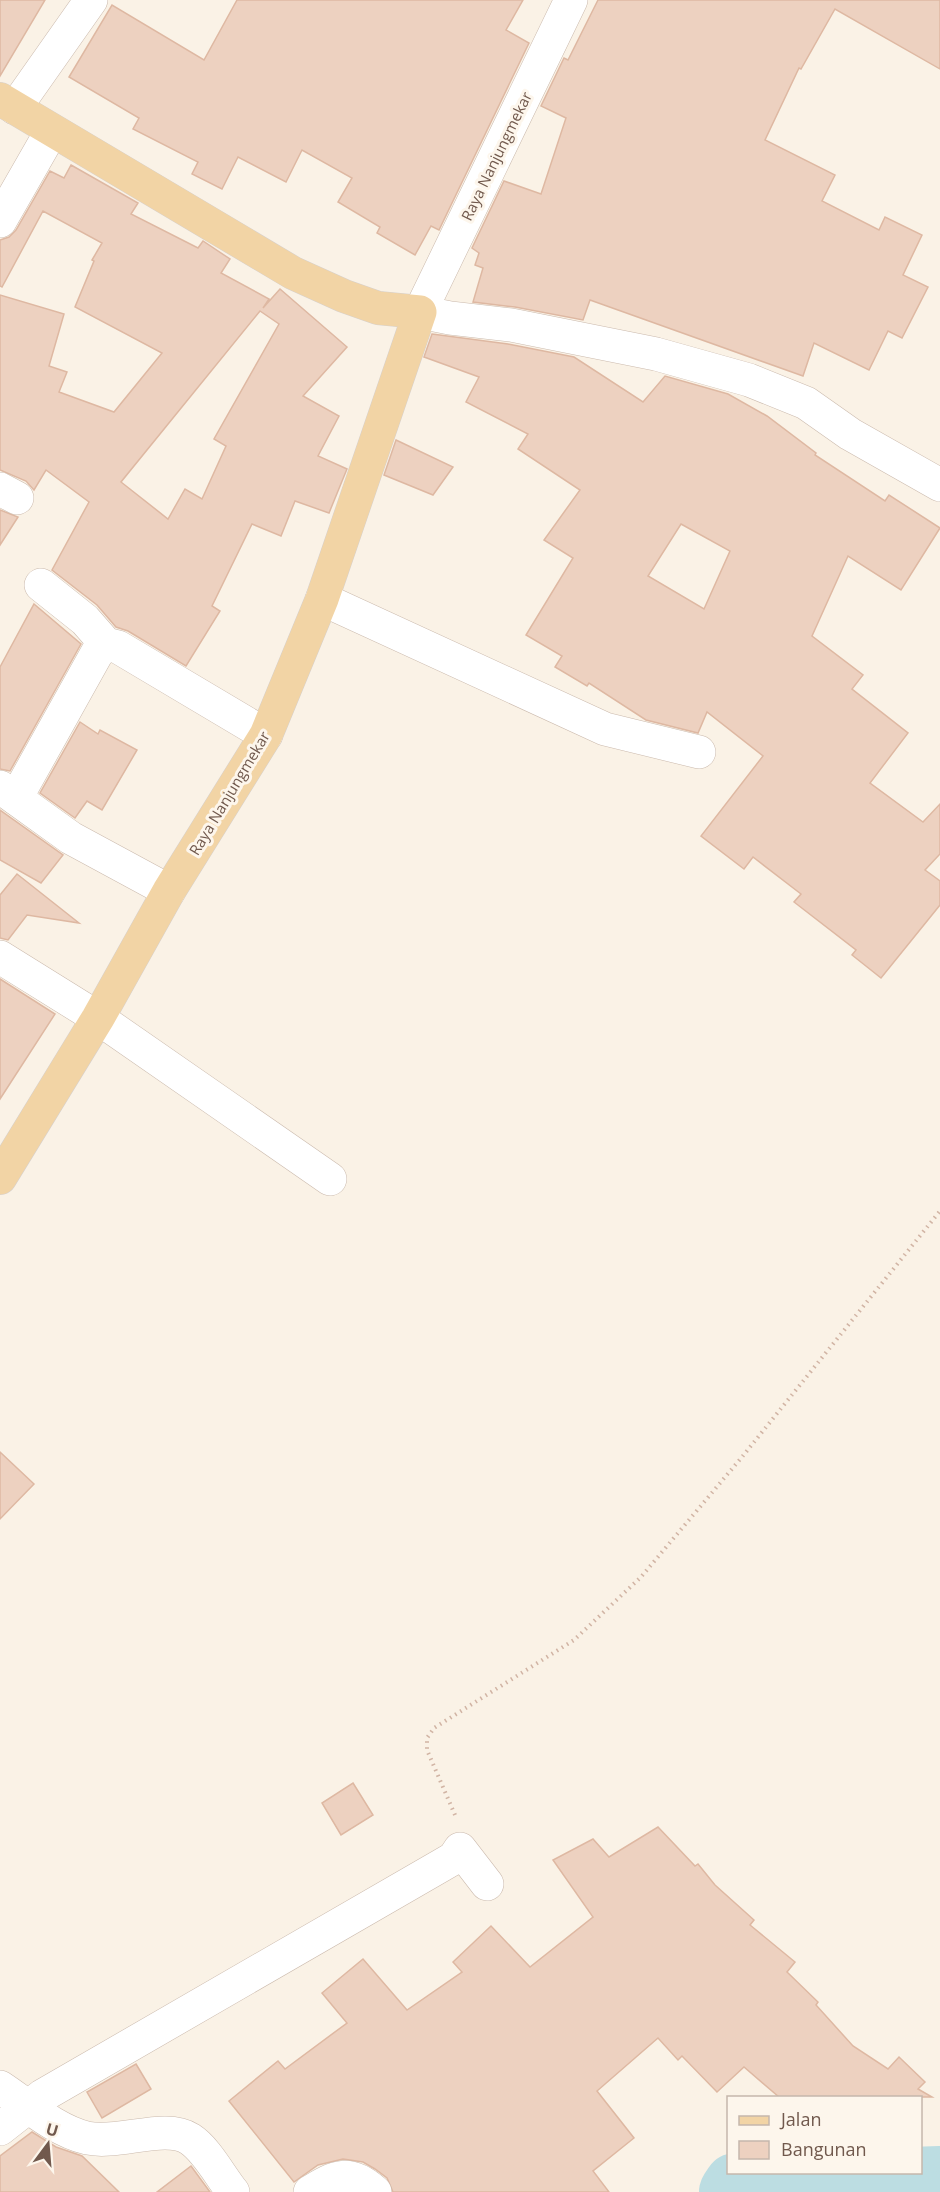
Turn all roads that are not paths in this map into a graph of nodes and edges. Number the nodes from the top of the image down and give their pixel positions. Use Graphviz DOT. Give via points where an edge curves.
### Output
graph roads {
  1 [pos="91,0"];
  2 [pos="571,0"];
  3 [pos="8,103"];
  4 [pos="51,132"];
  5 [pos="0,221"];
  6 [pos="435,315"];
  7 [pos="940,485"];
  8 [pos="41,585"];
  9 [pos="322,599"];
  10 [pos="106,644"];
  11 [pos="266,735"];
  12 [pos="699,752"];
  13 [pos="8,792"];
  14 [pos="169,891"];
  15 [pos="0,957"];
  16 [pos="98,1018"];
  17 [pos="0,1178"];
  18 [pos="330,1179"];
  19 [pos="487,1884"];
  20 [pos="0,2087"];
  21 [pos="28,2106"];
  22 [pos="0,2129"];
  23 [pos="233,2192"];
  24 [pos="310,2192"];
  25 [pos="375,2192"];
  1 -- 3 [label="street"];
  2 -- 6 [label="street, Raya Nanjungmekar"];
  3 -- 4 [label="main road"];
  4 -- 5 [label="street"];
  4 -- 6 [label="main road" via="293,273 378,308"];
  6 -- 7 [label="street" via="511,325 656,354 749,380 806,403 850,434"];
  6 -- 9 [label="main road, Raya Nanjungmekar"];
  8 -- 10 [label="street" via="85,620"];
  9 -- 11 [label="main road, Raya Nanjungmekar"];
  9 -- 12 [label="street" via="605,729"];
  10 -- 11 [label="street" via="118,646"];
  10 -- 13 [label="street"];
  11 -- 14 [label="main road, Raya Nanjungmekar"];
  13 -- 14 [label="street" via="71,838"];
  14 -- 16 [label="main road, Raya Nanjungmekar"];
  15 -- 16 [label="street"];
  16 -- 17 [label="main road, Raya Nanjungmekar"];
  16 -- 18 [label="street"];
  19 -- 21 [label="street" via="460,1849 454,1858"];
  20 -- 21 [label="street"];
  21 -- 22 [label="street"];
  21 -- 23 [label="street" via="84,2138 104,2141 165,2132 188,2138"];
  24 -- 25 [label="street" via="332,2178 344,2177 354,2178"];
}
